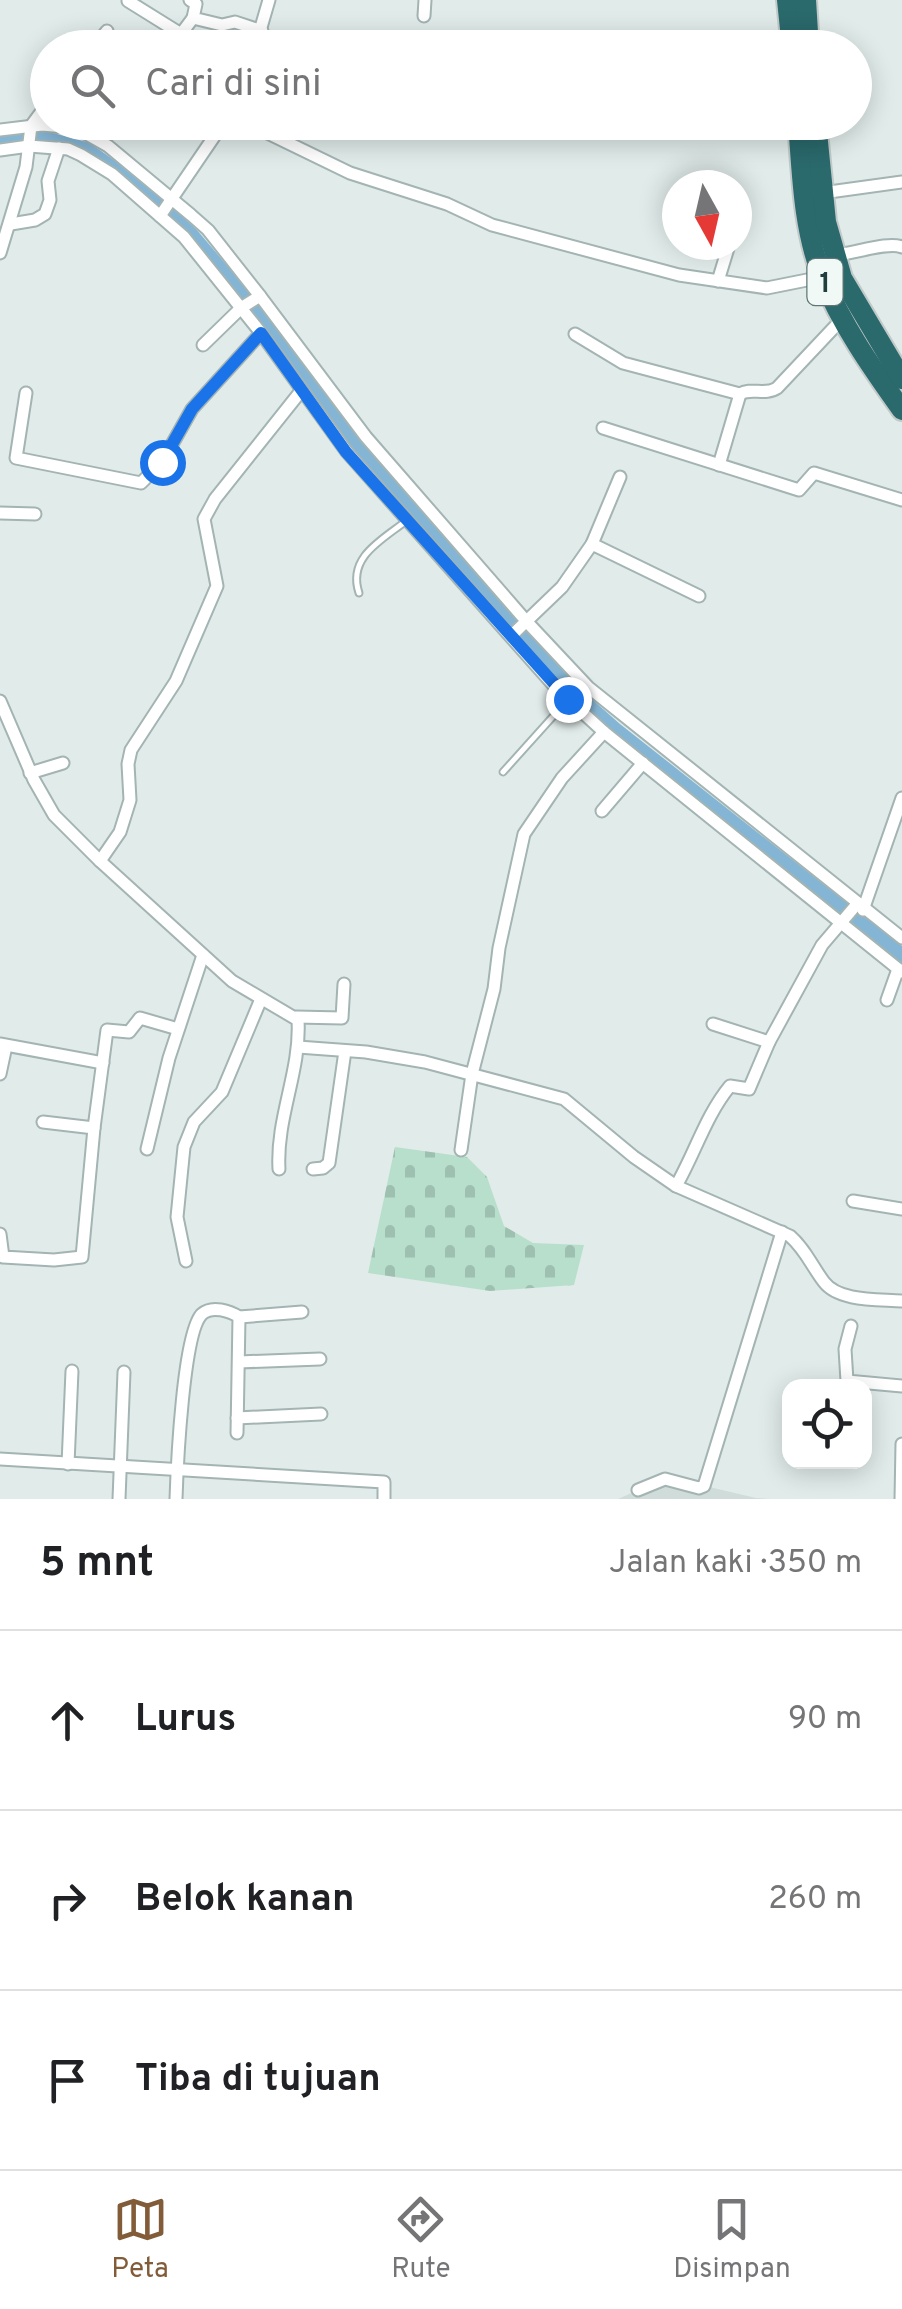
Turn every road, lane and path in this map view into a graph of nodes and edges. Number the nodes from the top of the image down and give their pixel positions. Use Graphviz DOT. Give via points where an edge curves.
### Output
graph roads {
  1 [pos="128,0"];
  2 [pos="190,0"];
  3 [pos="270,0"];
  4 [pos="425,0"];
  5 [pos="787,0"];
  6 [pos="806,0"];
  7 [pos="424,16"];
  8 [pos="193,18"];
  9 [pos="175,30"];
  10 [pos="184,30"];
  11 [pos="257,30"];
  12 [pos="262,30"];
  13 [pos="790,30"];
  14 [pos="808,30"];
  15 [pos="0,130"];
  16 [pos="30,136"];
  17 [pos="40,140"];
  18 [pos="96,140"];
  19 [pos="212,140"];
  20 [pos="282,140"];
  21 [pos="800,140"];
  22 [pos="818,140"];
  23 [pos="59,148"];
  24 [pos="0,150"];
  25 [pos="902,182"];
  26 [pos="822,192"];
  27 [pos="167,207"];
  28 [pos="11,224"];
  29 [pos="902,247"];
  30 [pos="0,253"];
  31 [pos="834,256"];
  32 [pos="725,260"];
  33 [pos="822,277"];
  34 [pos="718,281"];
  35 [pos="251,301"];
  36 [pos="843,318"];
  37 [pos="261,333"];
  38 [pos="575,334"];
  39 [pos="203,344"];
  40 [pos="286,347"];
  41 [pos="902,379"];
  42 [pos="302,391"];
  43 [pos="26,393"];
  44 [pos="740,394"];
  45 [pos="902,410"];
  46 [pos="603,428"];
  47 [pos="364,439"];
  48 [pos="349,450"];
  49 [pos="720,465"];
  50 [pos="620,477"];
  51 [pos="902,500"];
  52 [pos="0,513"];
  53 [pos="35,514"];
  54 [pos="408,519"];
  55 [pos="592,544"];
  56 [pos="359,592"];
  57 [pos="699,596"];
  58 [pos="519,629"];
  59 [pos="568,699"];
  60 [pos="0,701"];
  61 [pos="604,732"];
  62 [pos="643,762"];
  63 [pos="64,763"];
  64 [pos="503,772"];
  65 [pos="30,773"];
  66 [pos="902,798"];
  67 [pos="602,812"];
  68 [pos="100,861"];
  69 [pos="853,912"];
  70 [pos="902,938"];
  71 [pos="203,955"];
  72 [pos="900,970"];
  73 [pos="344,984"];
  74 [pos="261,999"];
  75 [pos="888,1000"];
  76 [pos="296,1017"];
  77 [pos="713,1024"];
  78 [pos="178,1029"];
  79 [pos="769,1042"];
  80 [pos="3,1045"];
  81 [pos="298,1047"];
  82 [pos="345,1051"];
  83 [pos="103,1063"];
  84 [pos="0,1074"];
  85 [pos="472,1074"];
  86 [pos="43,1122"];
  87 [pos="94,1128"];
  88 [pos="147,1149"];
  89 [pos="460,1150"];
  90 [pos="313,1168"];
  91 [pos="279,1169"];
  92 [pos="676,1186"];
  93 [pos="852,1201"];
  94 [pos="902,1209"];
  95 [pos="782,1232"];
  96 [pos="0,1234"];
  97 [pos="186,1262"];
  98 [pos="902,1301"];
  99 [pos="302,1312"];
  100 [pos="239,1317"];
  101 [pos="850,1326"];
  102 [pos="320,1359"];
  103 [pos="239,1362"];
  104 [pos="72,1371"];
  105 [pos="124,1372"];
  106 [pos="902,1386"];
  107 [pos="321,1414"];
  108 [pos="237,1418"];
  109 [pos="237,1433"];
  110 [pos="902,1444"];
  111 [pos="0,1459"];
  112 [pos="68,1464"];
  113 [pos="120,1467"];
  114 [pos="177,1472"];
  115 [pos="638,1490"];
  116 [pos="119,1499"];
  117 [pos="176,1499"];
  118 [pos="384,1499"];
  119 [pos="901,1499"];
  1 -- 9 [label="street"];
  2 -- 8 [label="street" via="196,4"];
  3 -- 12 [label="street"];
  4 -- 7 [label="street"];
  5 -- 13 [label="highway"];
  6 -- 14 [label="highway"];
  8 -- 10 [label="street"];
  8 -- 11 [label="street"];
  15 -- 16 [label="street"];
  16 -- 24 [label="street"];
  16 -- 28 [label="street"];
  17 -- 23 [label="street"];
  18 -- 27 [label="street"];
  19 -- 27 [label="street"];
  20 -- 34 [label="street" via="350,173 492,225"];
  21 -- 33 [label="highway, 1"];
  22 -- 26 [label="highway, 1"];
  23 -- 27 [label="street" via="81,154"];
  23 -- 28 [label="street" via="45,214"];
  25 -- 26 [label="street"];
  26 -- 31 [label="highway, 1"];
  27 -- 35 [label="street" via="198,252"];
  27 -- 35 [label="street" via="208,230"];
  28 -- 30 [label="street"];
  29 -- 31 [label="street"];
  31 -- 41 [label="highway, 1"];
  32 -- 34 [label="street"];
  33 -- 34 [label="street" via="767,288"];
  33 -- 36 [label="highway, 1"];
  35 -- 37 [label="street"];
  35 -- 39 [label="street"];
  35 -- 40 [label="street"];
  36 -- 44 [label="street" via="777,388"];
  36 -- 45 [label="highway, 1"];
  37 -- 40 [label="street"];
  37 -- 43 [label="street" via="192,409 162,462 141,483 16,458"];
  38 -- 44 [label="street" via="623,363"];
  40 -- 42 [label="street"];
  40 -- 47 [label="street"];
  42 -- 48 [label="street"];
  42 -- 68 [label="street" via="204,520 218,586 176,681 132,750 130,800 120,832"];
  44 -- 49 [label="street"];
  46 -- 49 [label="street"];
  47 -- 48 [label="street"];
  47 -- 58 [label="street"];
  48 -- 54 [label="street"];
  49 -- 51 [label="street" via="799,490 814,474"];
  50 -- 55 [label="street"];
  52 -- 53 [label="street"];
  54 -- 56 [label="lane" via="359,562"];
  54 -- 58 [label="street"];
  55 -- 57 [label="street"];
  55 -- 58 [label="street" via="570,578"];
  58 -- 59 [label="street"];
  58 -- 69 [label="street"];
  59 -- 61 [label="street"];
  59 -- 64 [label="lane"];
  60 -- 65 [label="street"];
  61 -- 62 [label="street"];
  61 -- 85 [label="street" via="524,834"];
  62 -- 67 [label="street"];
  62 -- 69 [label="street"];
  63 -- 65 [label="street"];
  65 -- 68 [label="street" via="54,815"];
  66 -- 69 [label="street"];
  68 -- 71 [label="street"];
  69 -- 70 [label="street"];
  69 -- 72 [label="street"];
  69 -- 79 [label="street" via="814,959"];
  71 -- 74 [label="street"];
  71 -- 78 [label="street"];
  72 -- 75 [label="street"];
  73 -- 76 [label="street" via="342,1018"];
  74 -- 76 [label="street"];
  74 -- 97 [label="street" via="222,1092 194,1122 184,1147 177,1218"];
  76 -- 81 [label="street"];
  77 -- 79 [label="street"];
  78 -- 83 [label="street" via="140,1018 129,1032 107,1030"];
  78 -- 88 [label="street"];
  79 -- 92 [label="street" via="749,1089 730,1086 717,1105"];
  80 -- 83 [label="street"];
  80 -- 84 [label="street"];
  81 -- 82 [label="street"];
  81 -- 91 [label="street" via="278,1134"];
  82 -- 85 [label="street"];
  82 -- 90 [label="street" via="329,1163"];
  83 -- 87 [label="street"];
  85 -- 89 [label="street"];
  85 -- 92 [label="street" via="564,1099"];
  86 -- 87 [label="street"];
  87 -- 96 [label="street" via="82,1257 3,1256"];
  92 -- 95 [label="street"];
  93 -- 94 [label="street"];
  95 -- 98 [label="street" via="803,1247 834,1291"];
  95 -- 115 [label="street" via="704,1486 665,1479"];
  99 -- 100 [label="street"];
  100 -- 103 [label="street"];
  100 -- 114 [label="street" via="206,1311 196,1328"];
  101 -- 106 [label="street" via="844,1349 848,1381"];
  102 -- 103 [label="street"];
  103 -- 108 [label="street"];
  104 -- 112 [label="street"];
  105 -- 113 [label="street"];
  107 -- 108 [label="street"];
  108 -- 109 [label="street"];
  110 -- 119 [label="street"];
  111 -- 112 [label="street"];
  112 -- 113 [label="street"];
  113 -- 114 [label="street"];
  113 -- 116 [label="street"];
  114 -- 117 [label="street"];
  114 -- 118 [label="street" via="384,1482"];
}
